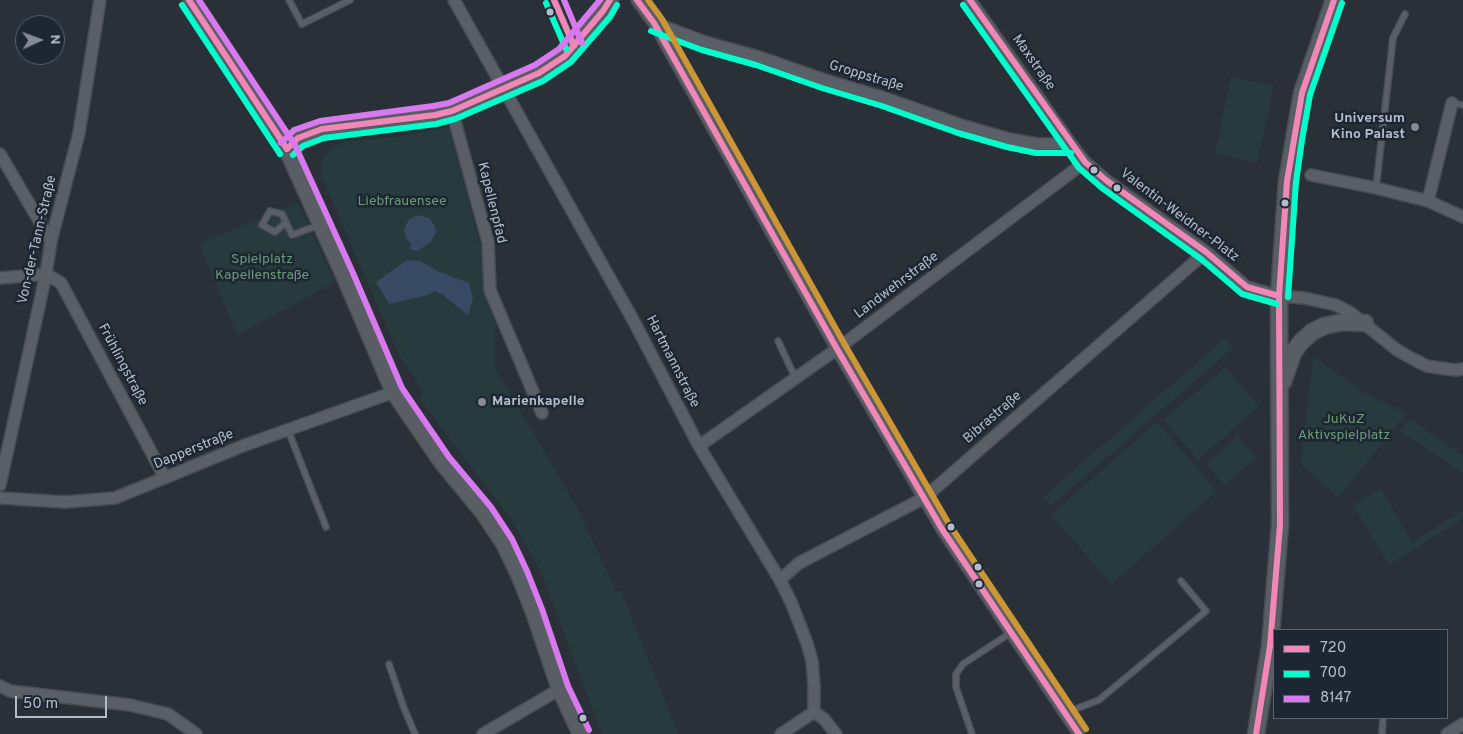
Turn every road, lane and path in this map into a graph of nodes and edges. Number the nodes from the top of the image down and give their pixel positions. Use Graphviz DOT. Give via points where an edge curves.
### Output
graph roads {
  1 [pos="100,0"];
  2 [pos="189,0"];
  3 [pos="289,0"];
  4 [pos="350,0"];
  5 [pos="454,0"];
  6 [pos="554,0"];
  7 [pos="610,0"];
  8 [pos="637,0"];
  9 [pos="970,0"];
  10 [pos="1334,0"];
  11 [pos="1405,14"];
  12 [pos="654,23"];
  13 [pos="574,46"];
  14 [pos="504,88"];
  15 [pos="1458,104"];
  16 [pos="452,111"];
  17 [pos="1071,144"];
  18 [pos="287,149"];
  19 [pos="0,154"];
  20 [pos="1085,162"];
  21 [pos="1311,176"];
  22 [pos="1376,188"];
  23 [pos="1428,200"];
  24 [pos="1463,217"];
  25 [pos="286,222"];
  26 [pos="321,224"];
  27 [pos="51,241"];
  28 [pos="1206,252"];
  29 [pos="46,274"];
  30 [pos="0,278"];
  31 [pos="1279,296"];
  32 [pos="1365,323"];
  33 [pos="778,342"];
  34 [pos="837,349"];
  35 [pos="1463,369"];
  36 [pos="796,379"];
  37 [pos="394,392"];
  38 [pos="1279,393"];
  39 [pos="542,412"];
  40 [pos="288,430"];
  41 [pos="699,446"];
  42 [pos="165,478"];
  43 [pos="0,486"];
  44 [pos="0,498"];
  45 [pos="924,498"];
  46 [pos="326,527"];
  47 [pos="780,580"];
  48 [pos="1181,580"];
  49 [pos="1012,632"];
  50 [pos="389,664"];
  51 [pos="1,687"];
  52 [pos="560,688"];
  53 [pos="814,712"];
  54 [pos="1065,713"];
  55 [pos="1382,719"];
  56 [pos="1463,724"];
  57 [pos="196,734"];
  58 [pos="415,734"];
  59 [pos="483,734"];
  60 [pos="580,734"];
  61 [pos="781,734"];
  62 [pos="836,734"];
  63 [pos="972,734"];
  64 [pos="1079,734"];
  65 [pos="1256,734"];
  66 [pos="1382,734"];
  67 [pos="1447,734"];
  1 -- 27 [label="street, Von-der-Tann-Straße" via="79,133"];
  2 -- 18 [label="street"];
  3 -- 4 [label="lane" via="302,24"];
  5 -- 14 [label="street, Hartmannstraße"];
  6 -- 13 [label="lane"];
  7 -- 13 [label="street"];
  8 -- 12 [label="street"];
  9 -- 17 [label="street, Maxstraße"];
  10 -- 31 [label="street" via="1296,120 1287,180"];
  11 -- 22 [label="lane" via="1393,38"];
  12 -- 17 [label="street, Groppstraße" via="993,134 1037,144"];
  12 -- 34 [label="street"];
  13 -- 14 [label="street" via="552,66"];
  14 -- 16 [label="street"];
  14 -- 41 [label="street, Hartmannstraße"];
  15 -- 23 [label="street"];
  16 -- 18 [label="street" via="322,129 298,138"];
  16 -- 39 [label="street, Kapellenpfad" via="488,242 490,290"];
  17 -- 20 [label="street, Valentin-Weidner-Platz"];
  18 -- 26 [label="street"];
  19 -- 27 [label="street"];
  20 -- 28 [label="street, Valentin-Weidner-Platz"];
  20 -- 34 [label="street, Landwehrstraße"];
  21 -- 22 [label="street"];
  22 -- 23 [label="street"];
  23 -- 24 [label="street"];
  25 -- 26 [label="lane" via="292,235"];
  26 -- 37 [label="street"];
  27 -- 29 [label="street, Von-der-Tann-Straße"];
  28 -- 31 [label="street, Valentin-Weidner-Platz" via="1247,286"];
  28 -- 45 [label="street, Bibrastraße"];
  29 -- 30 [label="street"];
  29 -- 42 [label="street, Frühlingstraße" via="62,282"];
  29 -- 43 [label="street, Von-der-Tann-Straße"];
  31 -- 32 [label="street, Valentin-Weidner-Platz" via="1336,306"];
  31 -- 38 [label="street"];
  32 -- 35 [label="street, Valentin-Weidner-Platz" via="1397,350 1427,366"];
  32 -- 38 [label="street" via="1343,322 1312,332 1293,353"];
  33 -- 36 [label="lane"];
  34 -- 36 [label="street, Landwehrstraße"];
  34 -- 45 [label="street"];
  36 -- 41 [label="street, Landwehrstraße"];
  37 -- 40 [label="street, Dapperstraße"];
  37 -- 52 [label="street" via="504,543 534,612"];
  38 -- 65 [label="street" via="1280,525 1270,646"];
  40 -- 42 [label="street, Dapperstraße"];
  40 -- 46 [label="lane"];
  41 -- 47 [label="street, Hartmannstraße"];
  42 -- 44 [label="street, Dapperstraße" via="115,498 65,502"];
  45 -- 47 [label="street, Bibrastraße" via="799,563"];
  45 -- 49 [label="street" via="978,585"];
  47 -- 53 [label="street, Hartmannstraße" via="812,661"];
  48 -- 54 [label="lane" via="1206,611 1098,700"];
  49 -- 54 [label="street"];
  49 -- 63 [label="lane" via="963,664 956,674 956,687"];
  50 -- 58 [label="lane"];
  51 -- 57 [label="street" via="10,691 130,705 168,714"];
  52 -- 59 [label="street"];
  52 -- 60 [label="street"];
  53 -- 61 [label="street"];
  53 -- 62 [label="street"];
  54 -- 64 [label="street"];
  55 -- 66 [label="lane"];
  56 -- 67 [label="street"];
}
